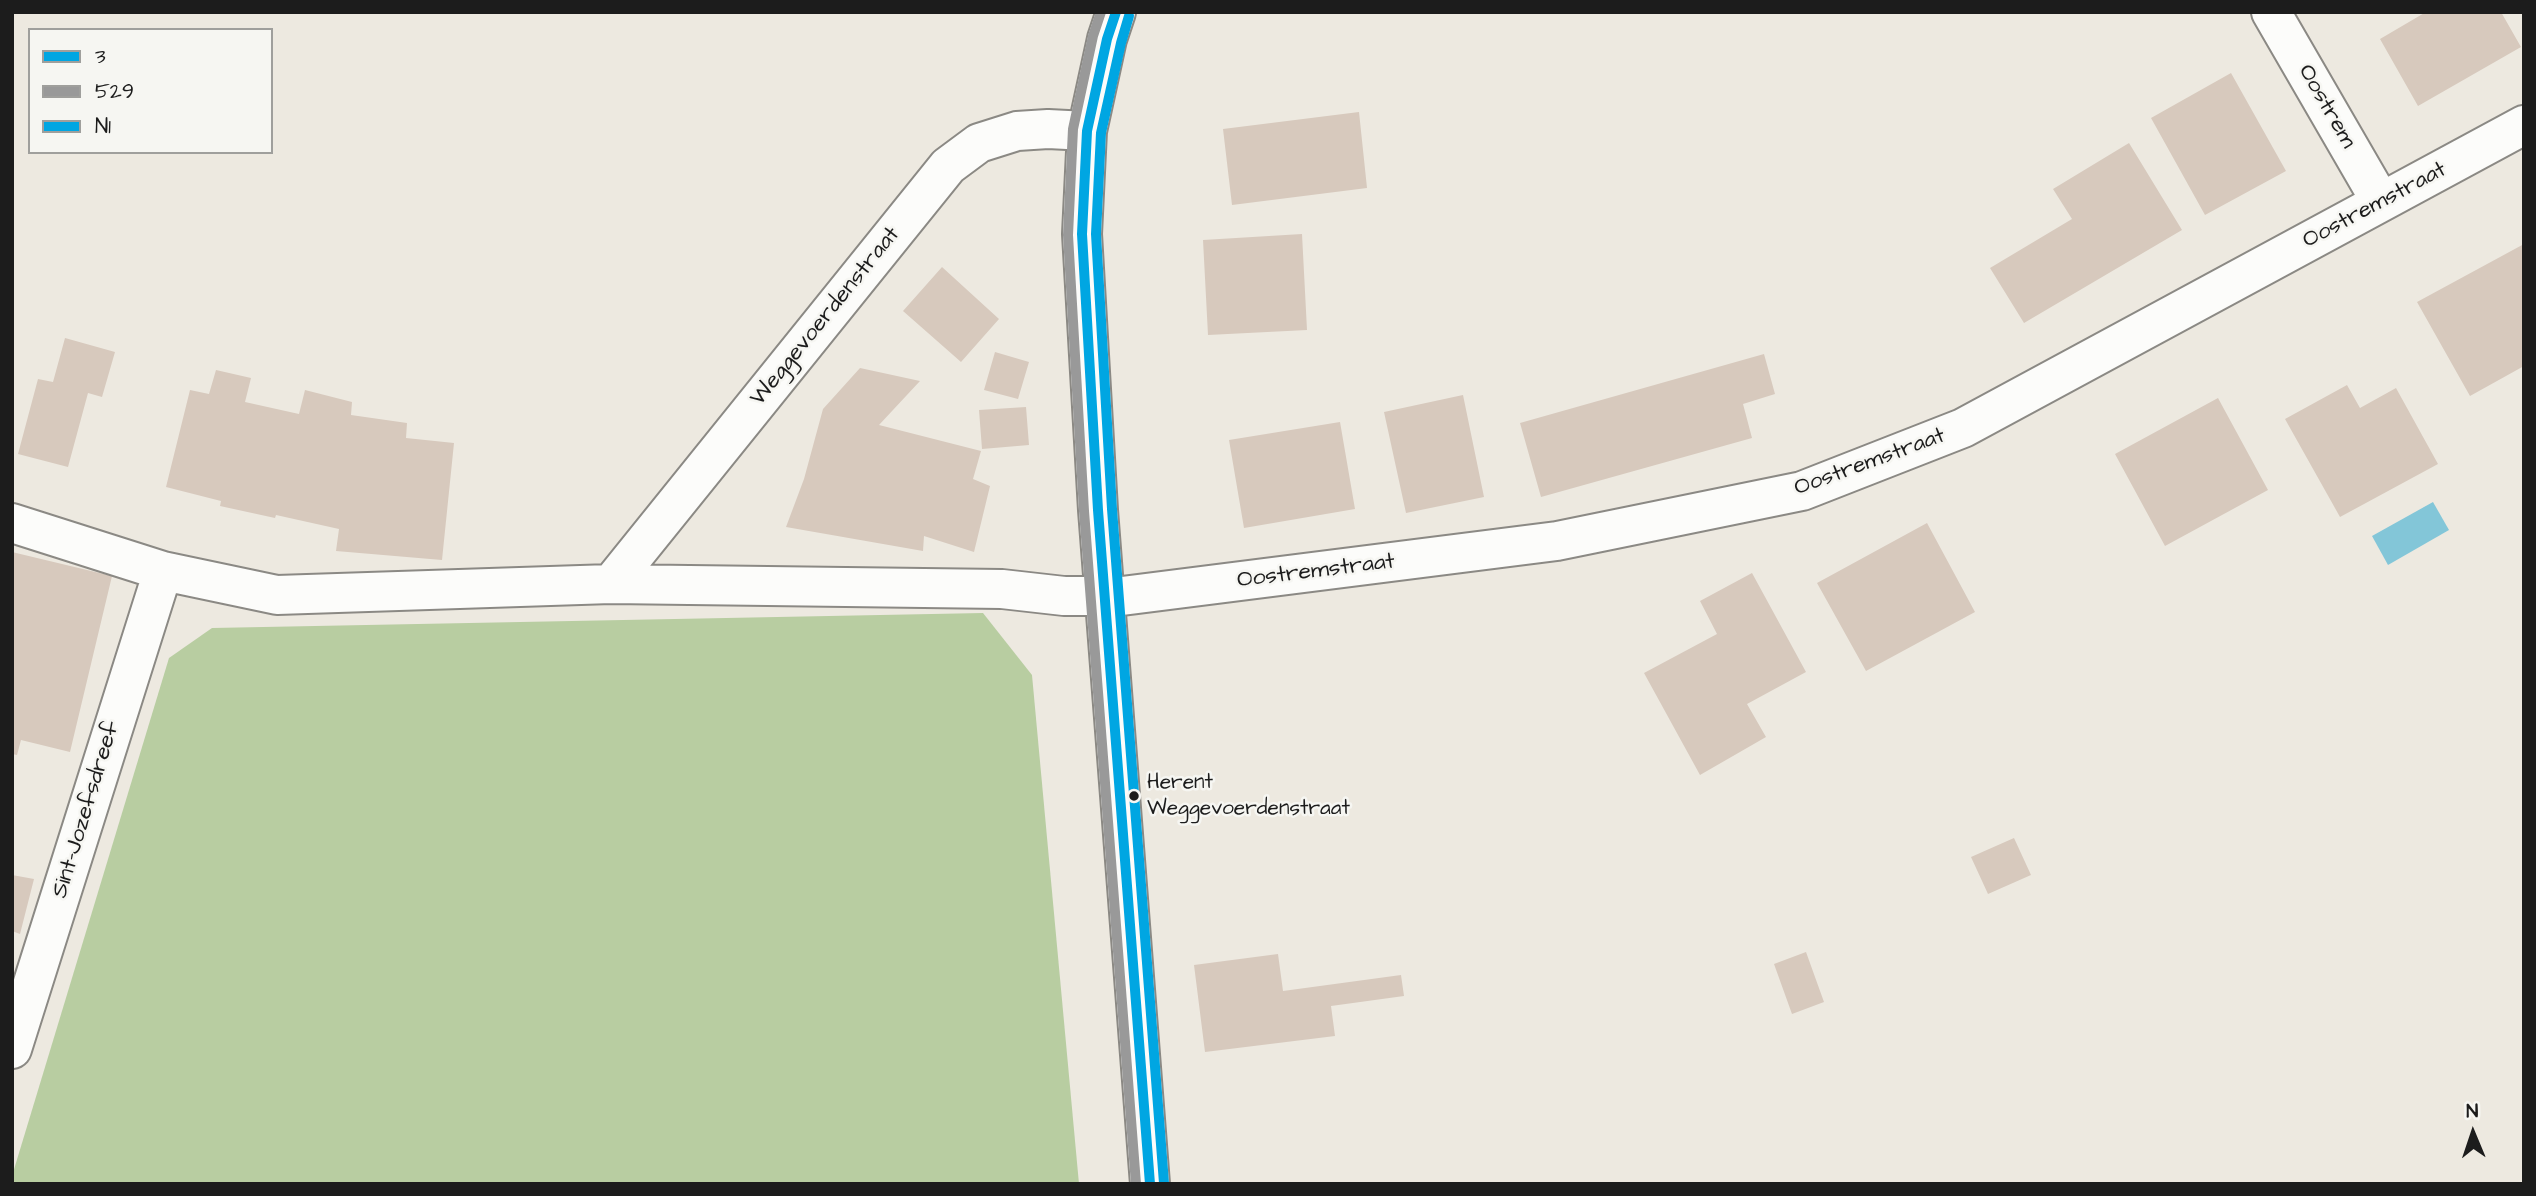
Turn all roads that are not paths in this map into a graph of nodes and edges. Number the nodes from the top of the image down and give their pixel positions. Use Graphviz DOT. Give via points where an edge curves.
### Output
graph roads {
  1 [pos="1116,12"];
  2 [pos="2271,12"];
  3 [pos="2524,125"];
  4 [pos="1087,131"];
  5 [pos="2381,202"];
  6 [pos="12,523"];
  7 [pos="163,571"];
  8 [pos="611,584"];
  9 [pos="1106,597"];
  10 [pos="24,974"];
  11 [pos="12,1049"];
  12 [pos="1150,1184"];
  1 -- 4 [label="street"];
  2 -- 5 [label="street, Oostrem"];
  3 -- 5 [label="street, Oostremstraat"];
  4 -- 8 [label="street, Weggevoerdenstraat" via="1017,131 979,143 948,166"];
  4 -- 9 [label="street" via="1082,234"];
  5 -- 9 [label="street, Oostremstraat" via="1963,428 1802,491 1557,541"];
  6 -- 7 [label="street"];
  7 -- 8 [label="street" via="277,595"];
  7 -- 10 [label="street, Sint-Jozefsdreef"];
  8 -- 9 [label="street" via="1002,589"];
  9 -- 12 [label="street"];
  10 -- 11 [label="street, Sint-Jozefsdreef"];
}
